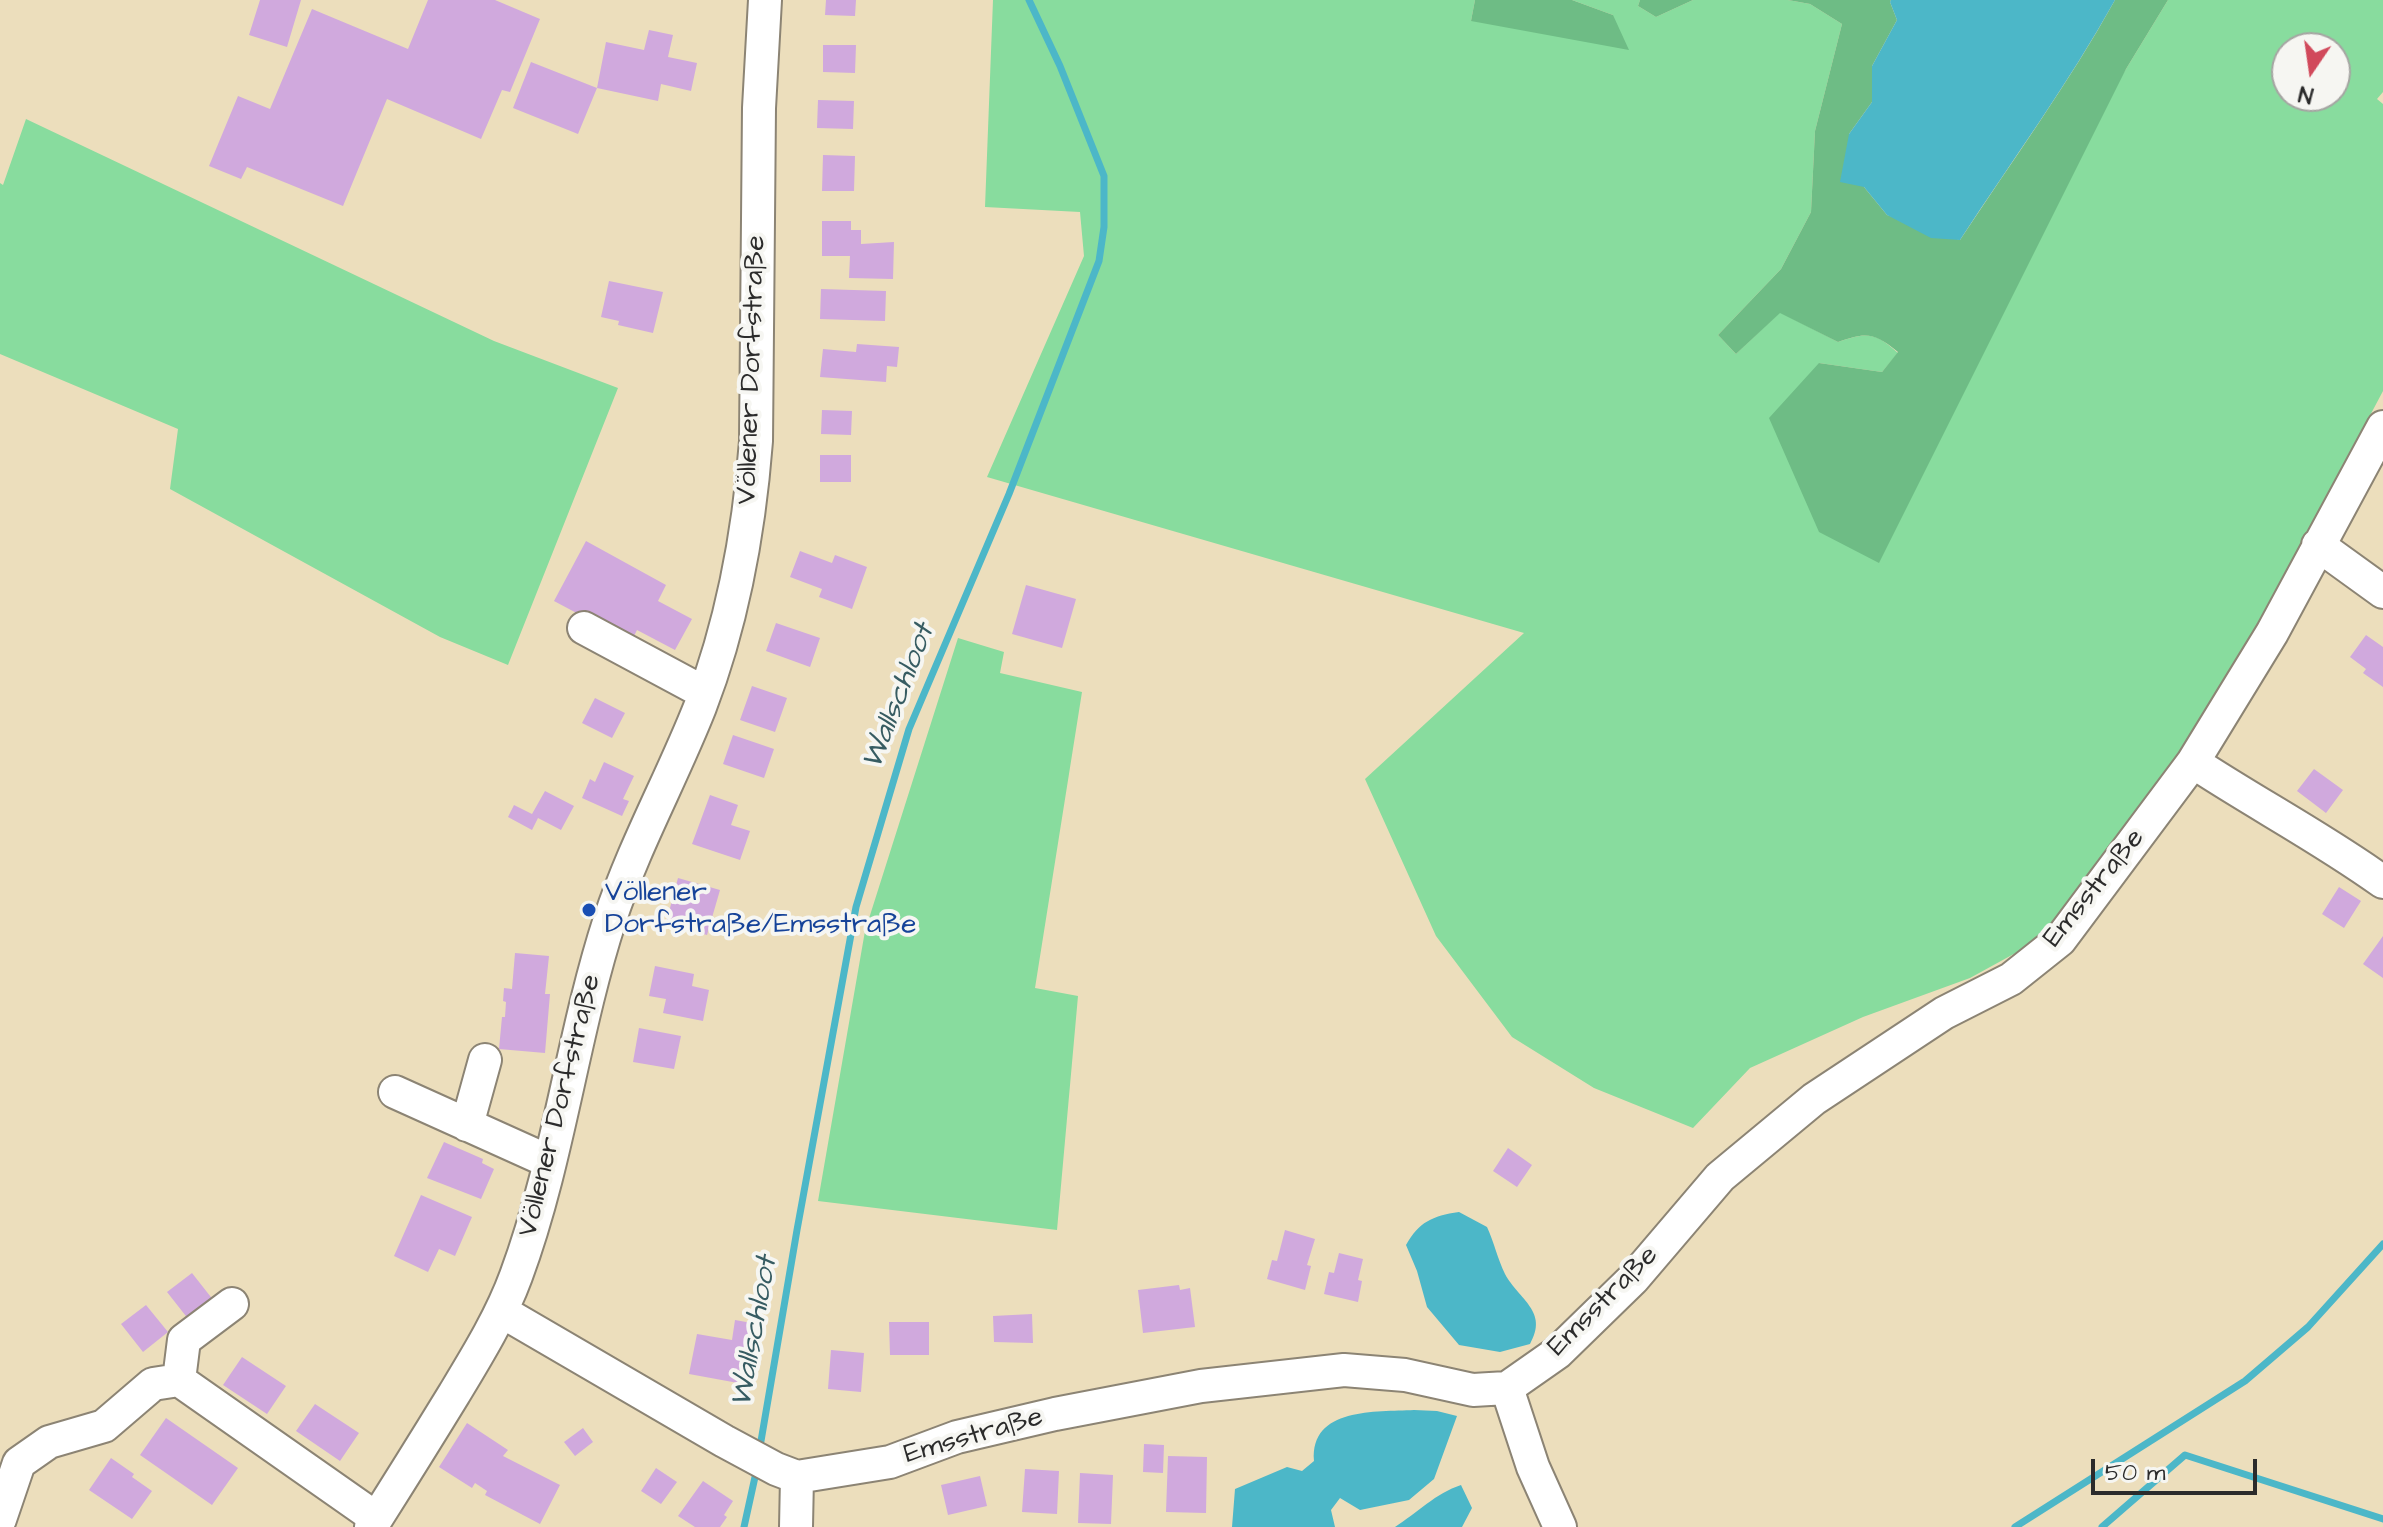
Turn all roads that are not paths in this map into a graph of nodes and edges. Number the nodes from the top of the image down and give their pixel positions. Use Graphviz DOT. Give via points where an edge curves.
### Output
graph roads {
  1 [pos="765,0"];
  2 [pos="2383,427"];
  3 [pos="2318,545"];
  4 [pos="2383,592"];
  5 [pos="584,628"];
  6 [pos="705,693"];
  7 [pos="2193,762"];
  8 [pos="2383,882"];
  9 [pos="485,1060"];
  10 [pos="395,1092"];
  11 [pos="467,1125"];
  12 [pos="548,1161"];
  13 [pos="232,1304"];
  14 [pos="501,1311"];
  15 [pos="179,1380"];
  16 [pos="1507,1388"];
  17 [pos="797,1477"];
  18 [pos="0,1519"];
  19 [pos="374,1522"];
  20 [pos="796,1527"];
  21 [pos="1560,1527"];
  1 -- 6 [label="street, Völlener Dorfstraße" via="753,488 739,578"];
  2 -- 3 [label="street, Emsstraße"];
  3 -- 4 [label="street"];
  3 -- 7 [label="street, Emsstraße" via="2272,633"];
  5 -- 6 [label="street"];
  6 -- 12 [label="street, Völlener Dorfstraße" via="611,918"];
  7 -- 8 [label="street"];
  7 -- 16 [label="street, Emsstraße" via="2060,940 2011,979 1944,1013 1814,1099 1720,1177 1633,1279 1557,1353"];
  9 -- 11 [label="street"];
  10 -- 11 [label="street"];
  11 -- 12 [label="street"];
  12 -- 14 [label="street, Völlener Dorfstraße" via="525,1249"];
  13 -- 15 [label="street" via="184,1340"];
  14 -- 17 [label="street" via="724,1441"];
  14 -- 19 [label="street, Völlener Dorfstraße"];
  15 -- 18 [label="street" via="153,1384 104,1426 49,1442 19,1463"];
  15 -- 19 [label="street"];
  16 -- 17 [label="street, Emsstraße" via="1473,1390 1405,1375 1344,1370 1201,1386 957,1437 890,1462"];
  16 -- 21 [label="street"];
  17 -- 20 [label="street"];
}
